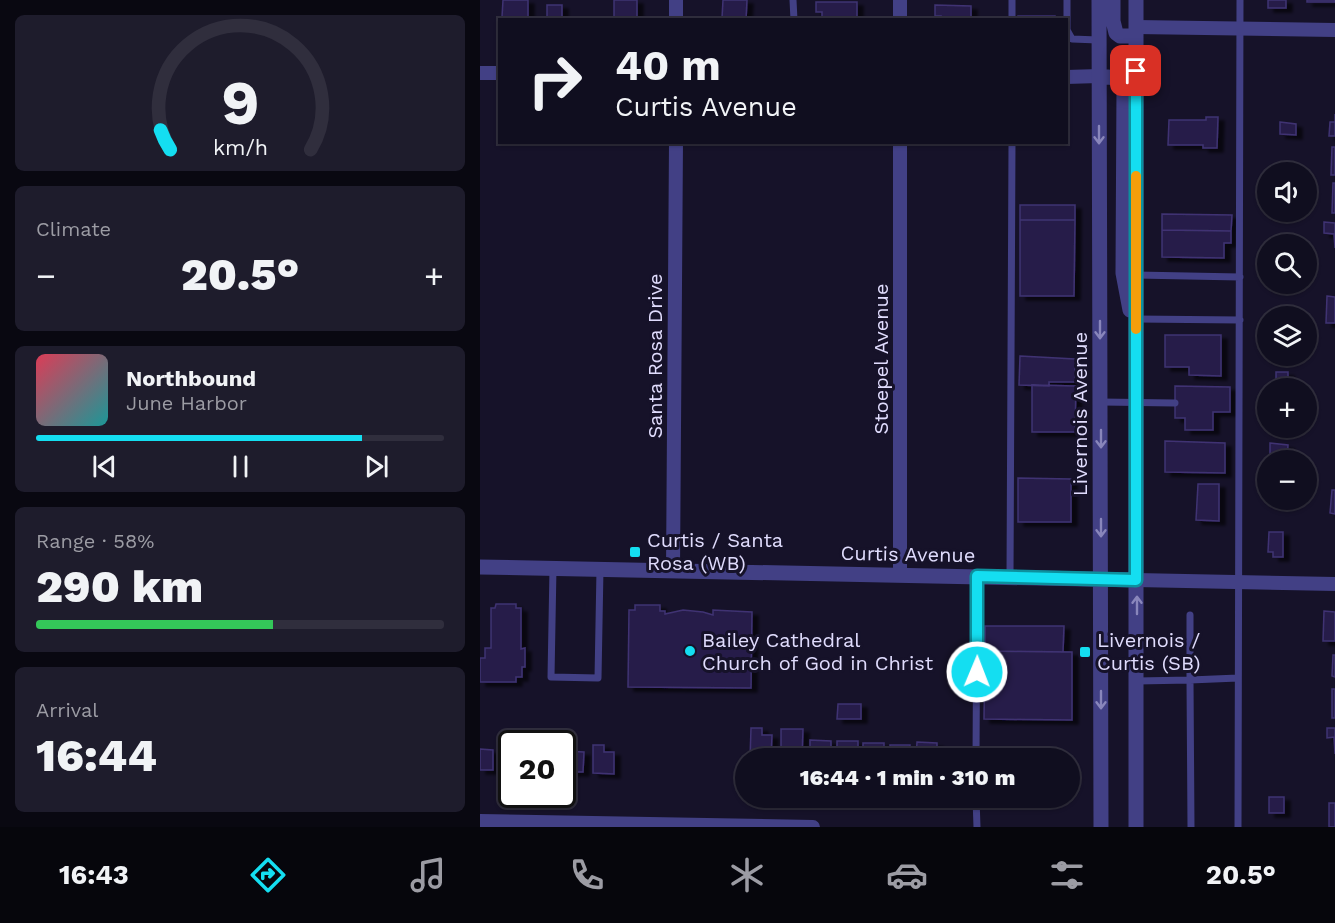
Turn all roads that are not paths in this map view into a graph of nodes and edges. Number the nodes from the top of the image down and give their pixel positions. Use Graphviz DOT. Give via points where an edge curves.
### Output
graph roads {
  1 [pos="676,0"];
  2 [pos="794,0"];
  3 [pos="900,0"];
  4 [pos="1012,0"];
  5 [pos="1067,0"];
  6 [pos="1099,0"];
  7 [pos="1113,0"];
  8 [pos="1136,0"];
  9 [pos="1240,0"];
  10 [pos="676,18"];
  11 [pos="794,18"];
  12 [pos="900,18"];
  13 [pos="1012,18"];
  14 [pos="1067,18"];
  15 [pos="1241,29"];
  16 [pos="1335,30"];
  17 [pos="1068,32"];
  18 [pos="1136,32"];
  19 [pos="1099,40"];
  20 [pos="480,73"];
  21 [pos="498,73"];
  22 [pos="1099,76"];
  23 [pos="1068,77"];
  24 [pos="676,144"];
  25 [pos="900,144"];
  26 [pos="1012,144"];
  27 [pos="1136,275"];
  28 [pos="1240,277"];
  29 [pos="1136,319"];
  30 [pos="1240,320"];
  31 [pos="1136,345"];
  32 [pos="1101,402"];
  33 [pos="1137,402"];
  34 [pos="1175,403"];
  35 [pos="480,567"];
  36 [pos="553,568"];
  37 [pos="600,569"];
  38 [pos="673,571"];
  39 [pos="900,575"];
  40 [pos="977,576"];
  41 [pos="1010,577"];
  42 [pos="1101,579"];
  43 [pos="1136,580"];
  44 [pos="1238,582"];
  45 [pos="1335,584"];
  46 [pos="1190,615"];
  47 [pos="1238,678"];
  48 [pos="1190,680"];
  49 [pos="1137,681"];
  50 [pos="976,748"];
  51 [pos="976,808"];
  52 [pos="480,821"];
  53 [pos="813,827"];
  54 [pos="977,827"];
  55 [pos="1103,827"];
  56 [pos="1136,827"];
  57 [pos="1191,827"];
  58 [pos="1238,827"];
  1 -- 10 [label="street"];
  2 -- 11 [label="lane"];
  3 -- 12 [label="street"];
  4 -- 13 [label="lane"];
  5 -- 14 [label="lane"];
  6 -- 19 [label="street, Livernois Avenue"];
  7 -- 18 [label="street" via="1116,33 1120,36"];
  8 -- 18 [label="street"];
  9 -- 15 [label="lane"];
  15 -- 16 [label="street"];
  15 -- 18 [label="street"];
  15 -- 28 [label="lane"];
  17 -- 19 [label="lane" via="1072,39"];
  18 -- 27 [label="street"];
  19 -- 22 [label="street, Livernois Avenue"];
  20 -- 21 [label="street"];
  22 -- 23 [label="street"];
  22 -- 31 [label="street" via="1116,78 1124,85 1123,273"];
  22 -- 32 [label="street, Livernois Avenue, one-way"];
  24 -- 38 [label="street, Santa Rosa Drive"];
  25 -- 39 [label="street, Stoepel Avenue"];
  26 -- 41 [label="lane"];
  27 -- 28 [label="lane"];
  27 -- 29 [label="street"];
  28 -- 30 [label="lane"];
  29 -- 30 [label="lane"];
  29 -- 31 [label="street"];
  30 -- 44 [label="lane"];
  31 -- 33 [label="street"];
  32 -- 33 [label="lane"];
  32 -- 42 [label="street, Livernois Avenue, one-way"];
  33 -- 34 [label="lane"];
  33 -- 43 [label="street"];
  35 -- 36 [label="street, Curtis Avenue"];
  36 -- 37 [label="street, Curtis Avenue"];
  36 -- 37 [label="lane" via="551,677 598,678"];
  37 -- 38 [label="street, Curtis Avenue"];
  38 -- 39 [label="street, Curtis Avenue"];
  39 -- 40 [label="street, Curtis Avenue"];
  40 -- 41 [label="street, Curtis Avenue"];
  40 -- 50 [label="lane"];
  41 -- 42 [label="street, Curtis Avenue"];
  42 -- 43 [label="street, Curtis Avenue"];
  42 -- 55 [label="street, Livernois Avenue, one-way"];
  43 -- 44 [label="street, Curtis Avenue"];
  49 -- 43 [label="street, one-way"];
  44 -- 45 [label="street, Curtis Avenue"];
  44 -- 47 [label="lane"];
  46 -- 48 [label="lane"];
  47 -- 48 [label="lane"];
  47 -- 58 [label="lane"];
  48 -- 49 [label="lane"];
  48 -- 57 [label="lane"];
  49 -- 56 [label="street"];
  51 -- 54 [label="lane"];
  52 -- 53 [label="street"];
}
